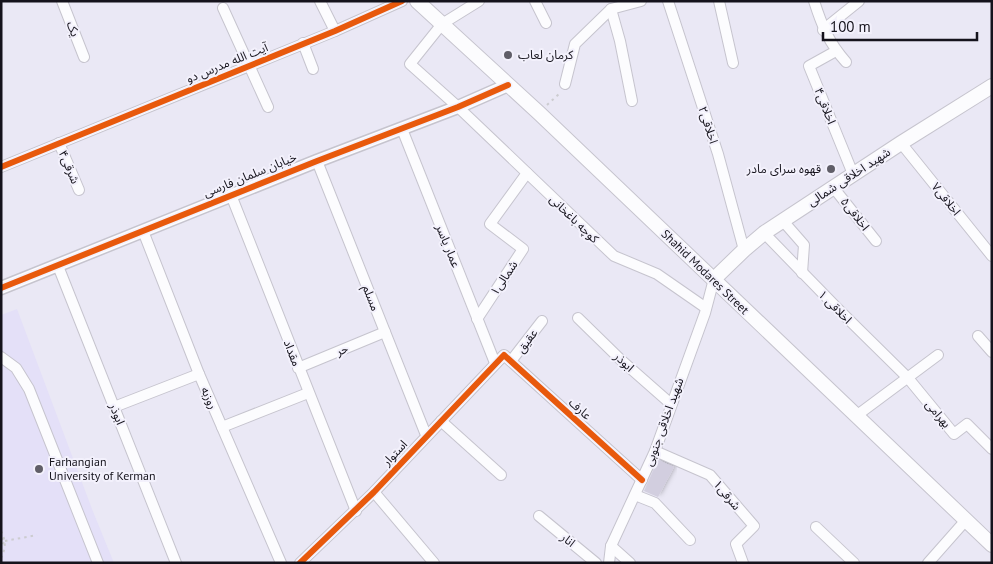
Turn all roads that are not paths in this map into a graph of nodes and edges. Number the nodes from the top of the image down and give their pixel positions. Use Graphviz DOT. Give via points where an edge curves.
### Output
graph roads {
  1 [pos="62,1"];
  2 [pos="320,1"];
  3 [pos="402,1"];
  4 [pos="417,1"];
  5 [pos="479,1"];
  6 [pos="536,1"];
  7 [pos="641,1"];
  8 [pos="668,1"];
  9 [pos="719,1"];
  10 [pos="814,1"];
  11 [pos="859,1"];
  12 [pos="617,6"];
  13 [pos="222,8"];
  14 [pos="546,23"];
  15 [pos="442,24"];
  16 [pos="823,30"];
  17 [pos="335,31"];
  18 [pos="304,44"];
  19 [pos="836,51"];
  20 [pos="84,57"];
  21 [pos="846,62"];
  22 [pos="733,63"];
  23 [pos="250,66"];
  24 [pos="313,69"];
  25 [pos="565,84"];
  26 [pos="508,85"];
  27 [pos="992,86"];
  28 [pos="632,101"];
  29 [pos="268,107"];
  30 [pos="458,107"];
  31 [pos="402,129"];
  32 [pos="901,142"];
  33 [pos="59,143"];
  34 [pos="317,161"];
  35 [pos="1,167"];
  36 [pos="527,173"];
  37 [pos="853,174"];
  38 [pos="833,187"];
  39 [pos="79,190"];
  40 [pos="231,195"];
  41 [pos="783,221"];
  42 [pos="143,231"];
  43 [pos="764,233"];
  44 [pos="876,241"];
  45 [pos="744,250"];
  46 [pos="992,256"];
  47 [pos="58,266"];
  48 [pos="802,273"];
  49 [pos="714,279"];
  50 [pos="2,284"];
  51 [pos="706,308"];
  52 [pos="578,318"];
  53 [pos="477,319"];
  54 [pos="542,321"];
  55 [pos="385,332"];
  56 [pos="978,336"];
  57 [pos="992,352"];
  58 [pos="938,355"];
  59 [pos="1,357"];
  60 [pos="508,358"];
  61 [pos="495,364"];
  62 [pos="298,368"];
  63 [pos="199,374"];
  64 [pos="908,378"];
  65 [pos="308,393"];
  66 [pos="671,404"];
  67 [pos="114,407"];
  68 [pos="856,416"];
  69 [pos="442,421"];
  70 [pos="222,427"];
  71 [pos="426,435"];
  72 [pos="992,449"];
  73 [pos="655,451"];
  74 [pos="501,475"];
  75 [pos="642,480"];
  76 [pos="374,492"];
  77 [pos="635,495"];
  78 [pos="356,511"];
  79 [pos="539,516"];
  80 [pos="966,520"];
  81 [pos="816,527"];
  82 [pos="690,540"];
  83 [pos="992,545"];
  84 [pos="611,546"];
  85 [pos="98,563"];
  86 [pos="176,563"];
  87 [pos="281,563"];
  88 [pos="300,563"];
  89 [pos="434,563"];
  90 [pos="596,563"];
  91 [pos="609,563"];
  92 [pos="630,563"];
  93 [pos="743,563"];
  94 [pos="854,563"];
  95 [pos="928,563"];
  1 -- 20 [label="street, یک"];
  2 -- 17 [label="street"];
  3 -- 17 [label="street, آیت الله مدرس دو"];
  4 -- 15 [label="main road, Shahid Modares Street"];
  5 -- 15 [label="street"];
  6 -- 14 [label="street"];
  7 -- 12 [label="street"];
  8 -- 45 [label="street, اخلاقی۲" via="718,154"];
  9 -- 22 [label="street"];
  10 -- 16 [label="street"];
  11 -- 16 [label="street"];
  12 -- 25 [label="street" via="575,44"];
  12 -- 28 [label="street"];
  13 -- 23 [label="street"];
  15 -- 26 [label="main road, Shahid Modares Street"];
  15 -- 30 [label="street, کوچه باغخانی" via="410,64"];
  16 -- 19 [label="street"];
  17 -- 18 [label="street, آیت الله مدرس دو"];
  18 -- 23 [label="street, آیت الله مدرس دو"];
  18 -- 24 [label="street"];
  19 -- 21 [label="street"];
  19 -- 37 [label="street, اخلاقی۴" via="809,66"];
  23 -- 29 [label="street"];
  23 -- 33 [label="street, آیت الله مدرس دو"];
  26 -- 30 [label="street, خیابان سلمان فارسی"];
  26 -- 49 [label="main road, Shahid Modares Street"];
  27 -- 32 [label="main road, شهید اخلاقی شمالی"];
  30 -- 31 [label="street, خیابان سلمان فارسی"];
  30 -- 36 [label="street, کوچه باغخانی"];
  31 -- 34 [label="street, خیابان سلمان فارسی"];
  31 -- 53 [label="street, عمار یاسر"];
  32 -- 37 [label="main road, شهید اخلاقی شمالی"];
  32 -- 46 [label="street, اخلاقی۷"];
  33 -- 35 [label="street, آیت الله مدرس دو"];
  33 -- 39 [label="street, شرقی۴"];
  34 -- 40 [label="street, خیابان سلمان فارسی"];
  34 -- 55 [label="street, مسلم"];
  36 -- 51 [label="street, کوچه باغخانی" via="614,256 657,274"];
  36 -- 53 [label="street, شمالی۱" via="490,224 523,249"];
  37 -- 38 [label="main road, شهید اخلاقی شمالی"];
  38 -- 41 [label="main road, شهید اخلاقی شمالی"];
  38 -- 44 [label="street, اخلاقی۵"];
  40 -- 42 [label="street, خیابان سلمان فارسی"];
  40 -- 62 [label="street, مقداد"];
  41 -- 43 [label="main road, شهید اخلاقی شمالی"];
  41 -- 48 [label="street" via="804,245"];
  42 -- 47 [label="street, خیابان سلمان فارسی"];
  42 -- 63 [label="street, روزبه"];
  43 -- 45 [label="main road, شهید اخلاقی شمالی"];
  43 -- 48 [label="street, اخلاقی ۱"];
  45 -- 49 [label="main road, شهید اخلاقی شمالی"];
  47 -- 50 [label="street, خیابان سلمان فارسی"];
  47 -- 67 [label="street, ابوذر"];
  48 -- 64 [label="street, اخلاقی ۱"];
  49 -- 51 [label="street, شهید اخلاقی جنوبی"];
  49 -- 68 [label="main road, Shahid Modares Street"];
  51 -- 66 [label="street, شهید اخلاقی جنوبی"];
  52 -- 66 [label="street, ابوذر"];
  53 -- 61 [label="street, عمار یاسر"];
  54 -- 60 [label="street, عقیق"];
  55 -- 62 [label="street, حر"];
  55 -- 71 [label="street, مسلم"];
  56 -- 57 [label="street"];
  58 -- 64 [label="street"];
  59 -- 85 [label="street" via="16,368 29,389"];
  60 -- 61 [label="street, استوار"];
  60 -- 75 [label="street, عارف"];
  61 -- 69 [label="street, استوار"];
  62 -- 65 [label="street, مقداد"];
  63 -- 67 [label="street"];
  63 -- 70 [label="street, روزبه"];
  64 -- 68 [label="street"];
  64 -- 72 [label="street, بهرامی" via="954,434 967,424"];
  65 -- 70 [label="street"];
  65 -- 78 [label="street, مقداد"];
  66 -- 73 [label="street, شهید اخلاقی جنوبی"];
  67 -- 86 [label="street, ابوذر"];
  68 -- 80 [label="main road, Shahid Modares Street"];
  69 -- 71 [label="street, استوار"];
  69 -- 74 [label="street"];
  70 -- 87 [label="street, روزبه"];
  71 -- 76 [label="street, استوار"];
  73 -- 75 [label="street, شهید اخلاقی جنوبی"];
  73 -- 93 [label="street, شرقی۱" via="710,475 754,526 736,544"];
  75 -- 77 [label="street, شهید اخلاقی جنوبی"];
  76 -- 78 [label="street, استوار"];
  76 -- 89 [label="street"];
  77 -- 82 [label="street" via="655,503"];
  77 -- 84 [label="street, شهید اخلاقی جنوبی"];
  78 -- 88 [label="street, استوار"];
  79 -- 90 [label="street, انار"];
  80 -- 83 [label="main road, Shahid Modares Street"];
  80 -- 95 [label="street"];
  81 -- 94 [label="street"];
  84 -- 91 [label="street, شهید اخلاقی جنوبی"];
  84 -- 92 [label="street"];
}
